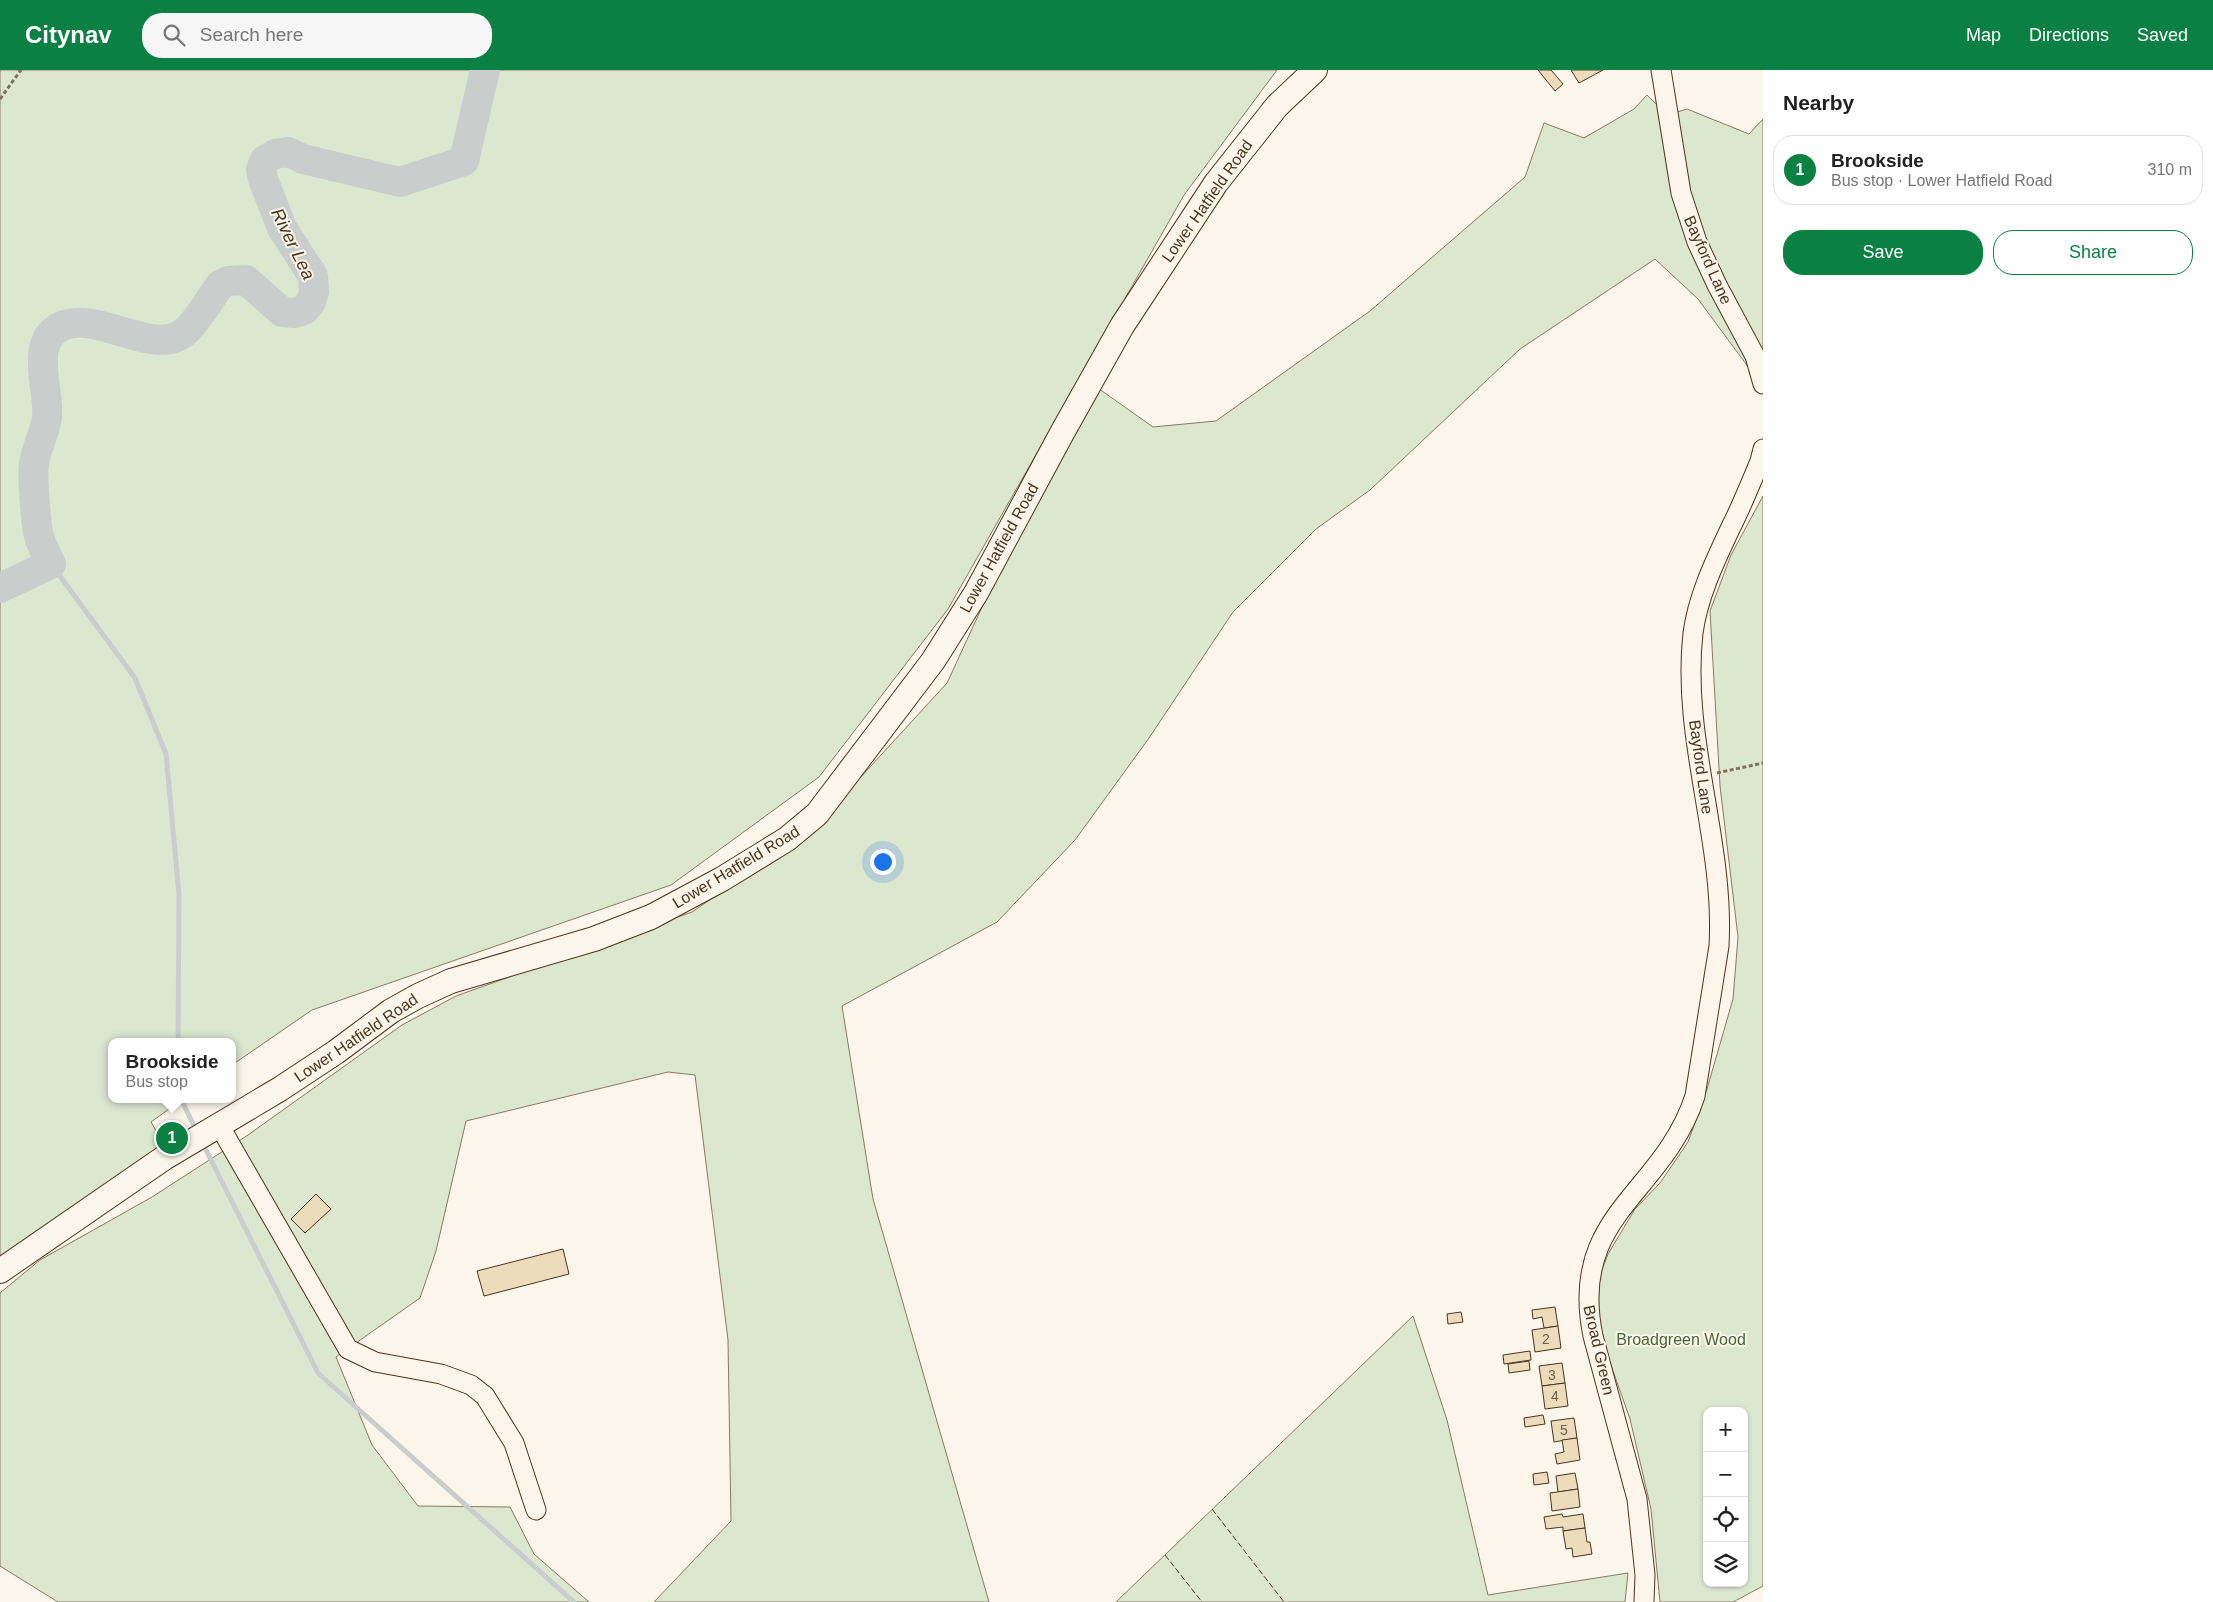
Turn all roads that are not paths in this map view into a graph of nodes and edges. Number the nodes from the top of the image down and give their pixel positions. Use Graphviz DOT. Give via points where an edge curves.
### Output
graph roads {
  1 [pos="1315,70"];
  2 [pos="1661,70"];
  3 [pos="1763,384"];
  4 [pos="1763,449"];
  5 [pos="1695,1096"];
  6 [pos="219,1125"];
  7 [pos="0,1271"];
  8 [pos="536,1510"];
  9 [pos="1644,1602"];
  1 -- 6 [label="main road, Lower Hatfield Road" via="1277,106 1216,183 1122,326 976,593 933,660 817,814 778,844 722,879 651,917 594,939 451,981 418,996 391,1011 280,1089"];
  2 -- 3 [label="street, Bayford Lane" via="1681,193 1697,242 1755,356"];
  4 -- 5 [label="street, Bayford Lane" via="1714,565 1693,632 1691,680 1720,923 1717,963"];
  5 -- 9 [label="street, Broad Green" via="1673,1144 1604,1234 1597,1247 1588,1282 1588,1314 1637,1500"];
  6 -- 7 [label="main road, Lower Hatfield Road" via="164,1158"];
  6 -- 8 [label="street" via="348,1349 375,1362 441,1374 471,1385 485,1396 514,1443"];
}
